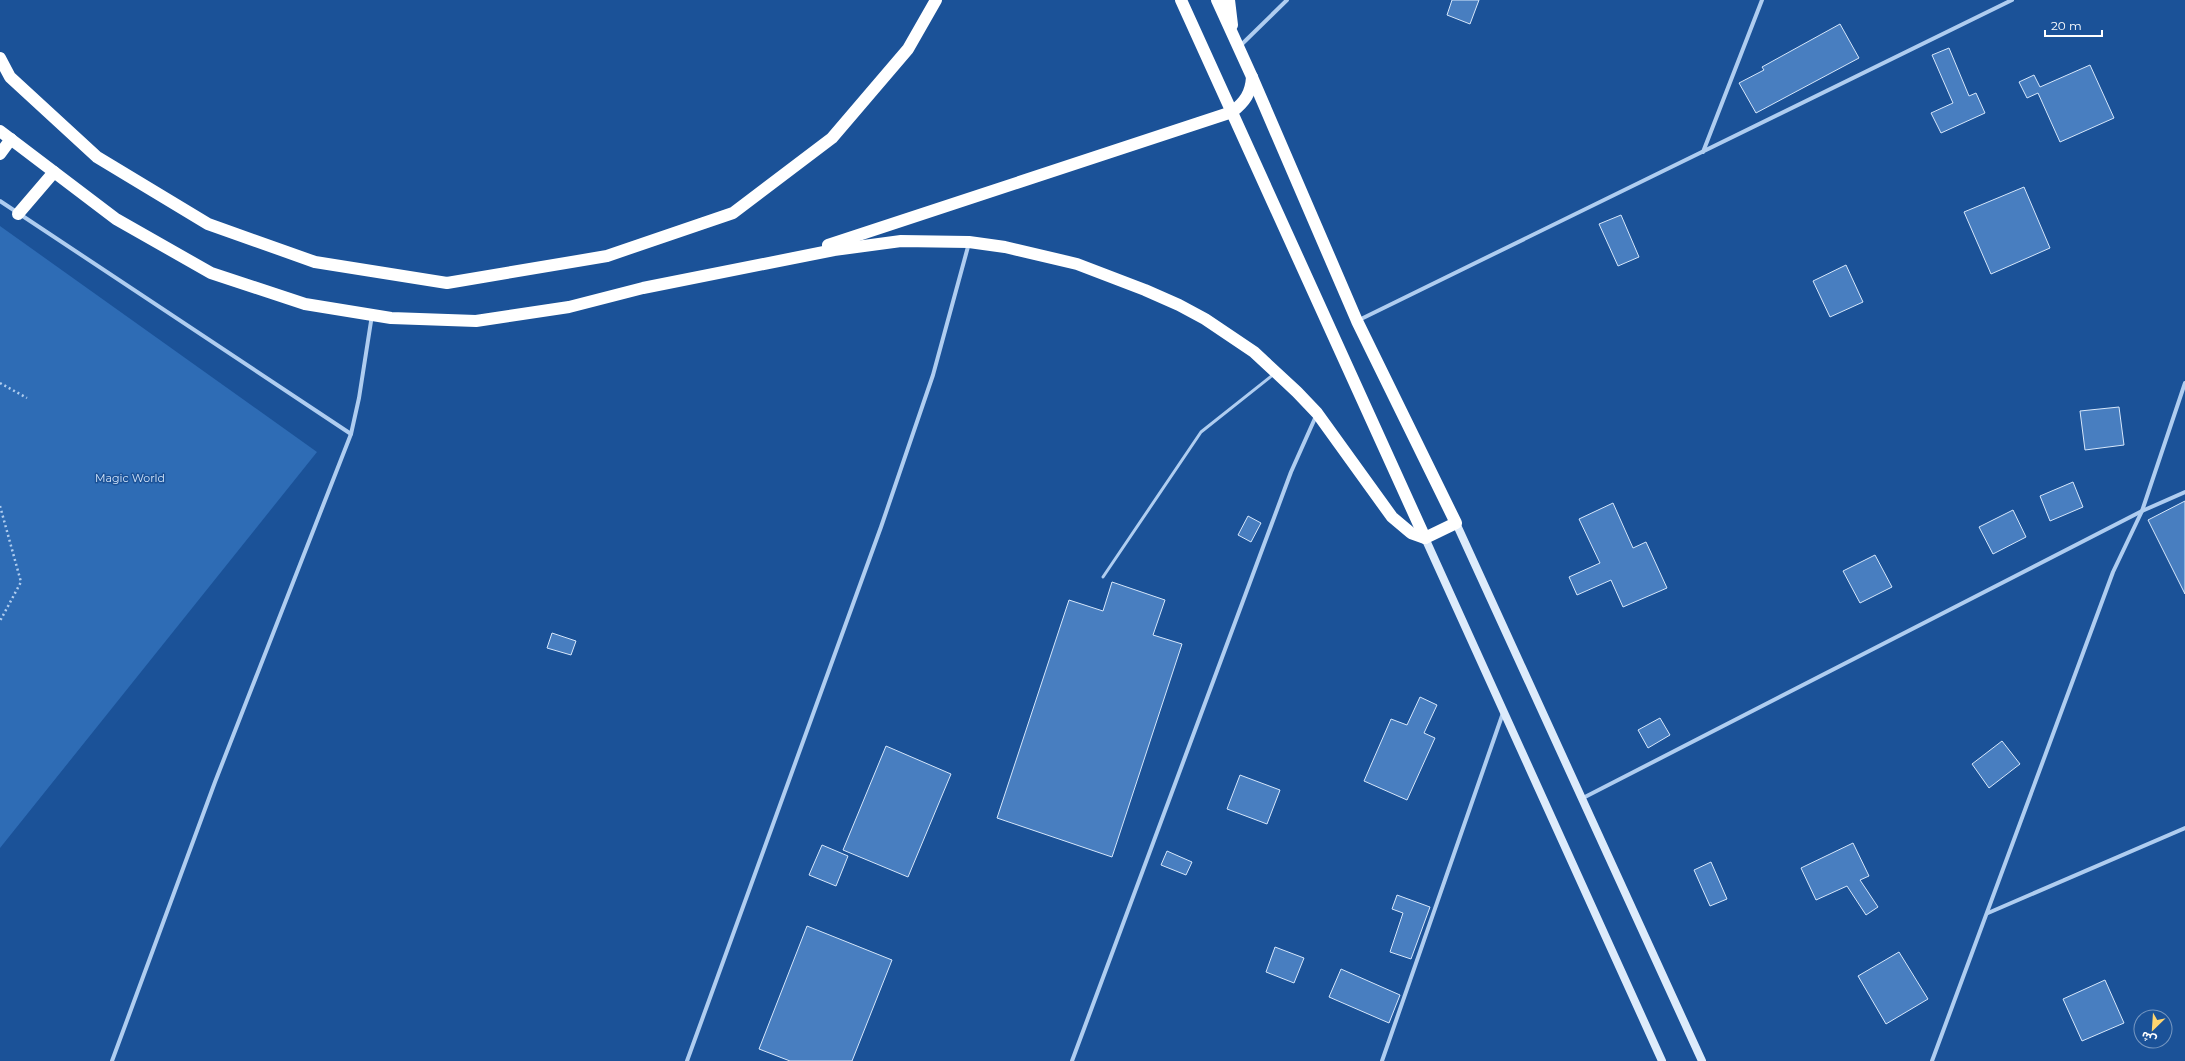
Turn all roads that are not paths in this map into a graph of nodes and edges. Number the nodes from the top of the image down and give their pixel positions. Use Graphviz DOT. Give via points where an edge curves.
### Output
graph roads {
  1 [pos="936,0"];
  2 [pos="1181,0"];
  3 [pos="1217,0"];
  4 [pos="1229,0"];
  5 [pos="1287,0"];
  6 [pos="1762,0"];
  7 [pos="2012,0"];
  8 [pos="1232,33"];
  9 [pos="1239,47"];
  10 [pos="0,58"];
  11 [pos="1252,76"];
  12 [pos="1232,112"];
  13 [pos="0,131"];
  14 [pos="11,139"];
  15 [pos="1704,152"];
  16 [pos="0,154"];
  17 [pos="54,172"];
  18 [pos="0,201"];
  19 [pos="18,214"];
  20 [pos="969,242"];
  21 [pos="779,261"];
  22 [pos="372,315"];
  23 [pos="1357,321"];
  24 [pos="1276,371"];
  25 [pos="2185,383"];
  26 [pos="1317,413"];
  27 [pos="351,434"];
  28 [pos="2185,492"];
  29 [pos="2142,511"];
  30 [pos="1456,523"];
  31 [pos="1425,538"];
  32 [pos="1103,577"];
  33 [pos="1503,713"];
  34 [pos="1581,799"];
  35 [pos="2185,828"];
  36 [pos="1988,913"];
  37 [pos="112,1061"];
  38 [pos="686,1061"];
  39 [pos="1072,1061"];
  40 [pos="1382,1061"];
  41 [pos="1662,1061"];
  42 [pos="1702,1061"];
  43 [pos="1932,1061"];
  1 -- 10 [label="highway" via="908,49 832,138 733,213 607,256 447,284 315,262 208,224 97,157 10,77"];
  2 -- 12 [label="highway"];
  3 -- 8 [label="highway"];
  4 -- 8 [label="highway"];
  5 -- 9 [label="street"];
  6 -- 15 [label="street"];
  7 -- 15 [label="street"];
  8 -- 9 [label="highway"];
  9 -- 11 [label="highway"];
  11 -- 12 [label="highway" via="1248,97"];
  11 -- 23 [label="highway"];
  12 -- 21 [label="highway"];
  12 -- 31 [label="highway"];
  13 -- 14 [label="highway"];
  14 -- 16 [label="highway"];
  14 -- 17 [label="highway"];
  15 -- 23 [label="street"];
  17 -- 19 [label="highway"];
  17 -- 22 [label="highway" via="116,218 212,273 305,304"];
  18 -- 19 [label="street"];
  19 -- 27 [label="street"];
  20 -- 21 [label="highway" via="928,240 867,244"];
  20 -- 24 [label="highway" via="1005,247 1077,264 1146,290 1230,334"];
  20 -- 38 [label="street" via="933,375 884,520"];
  21 -- 22 [label="highway" via="643,288 569,308 476,322"];
  22 -- 27 [label="street"];
  23 -- 30 [label="highway"];
  24 -- 26 [label="highway"];
  24 -- 32 [label="lane" via="1201,432"];
  25 -- 29 [label="street"];
  26 -- 31 [label="highway" via="1384,508 1411,533"];
  26 -- 39 [label="street" via="1288,479"];
  27 -- 37 [label="street" via="210,796"];
  28 -- 29 [label="street"];
  29 -- 34 [label="street"];
  29 -- 36 [label="street" via="2113,572"];
  30 -- 31 [label="highway"];
  30 -- 34 [label="main road"];
  31 -- 33 [label="main road"];
  33 -- 40 [label="street"];
  33 -- 41 [label="main road"];
  34 -- 42 [label="main road"];
  35 -- 36 [label="street"];
  36 -- 43 [label="street"];
}
